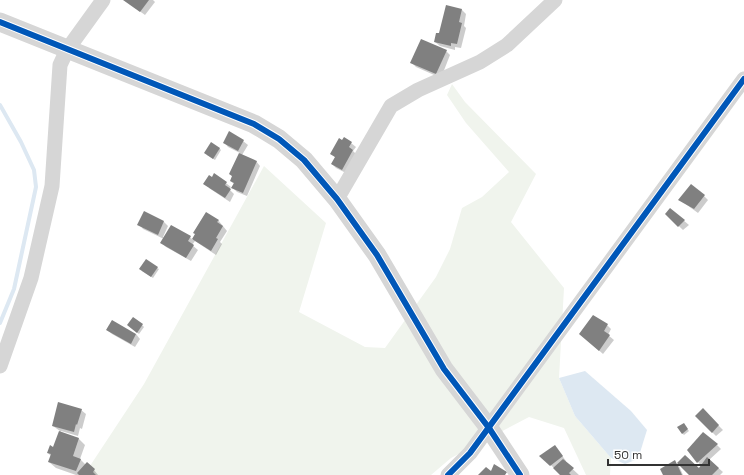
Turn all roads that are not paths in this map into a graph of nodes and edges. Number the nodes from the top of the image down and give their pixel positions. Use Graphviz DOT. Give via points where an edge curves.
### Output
graph roads {
  1 [pos="103,0"];
  2 [pos="555,0"];
  3 [pos="0,22"];
  4 [pos="67,50"];
  5 [pos="744,79"];
  6 [pos="337,199"];
  7 [pos="0,366"];
  8 [pos="489,428"];
  9 [pos="448,475"];
  10 [pos="520,475"];
  1 -- 4 [label="street"];
  2 -- 6 [label="street" via="507,45 480,62 418,90 391,106"];
  3 -- 4 [label="street"];
  4 -- 6 [label="street" via="254,124 280,139 304,160"];
  4 -- 7 [label="street" via="60,65 52,186 31,278"];
  5 -- 8 [label="street"];
  6 -- 8 [label="street" via="377,255 444,369"];
  8 -- 9 [label="street" via="470,453"];
  8 -- 10 [label="street"];
}
